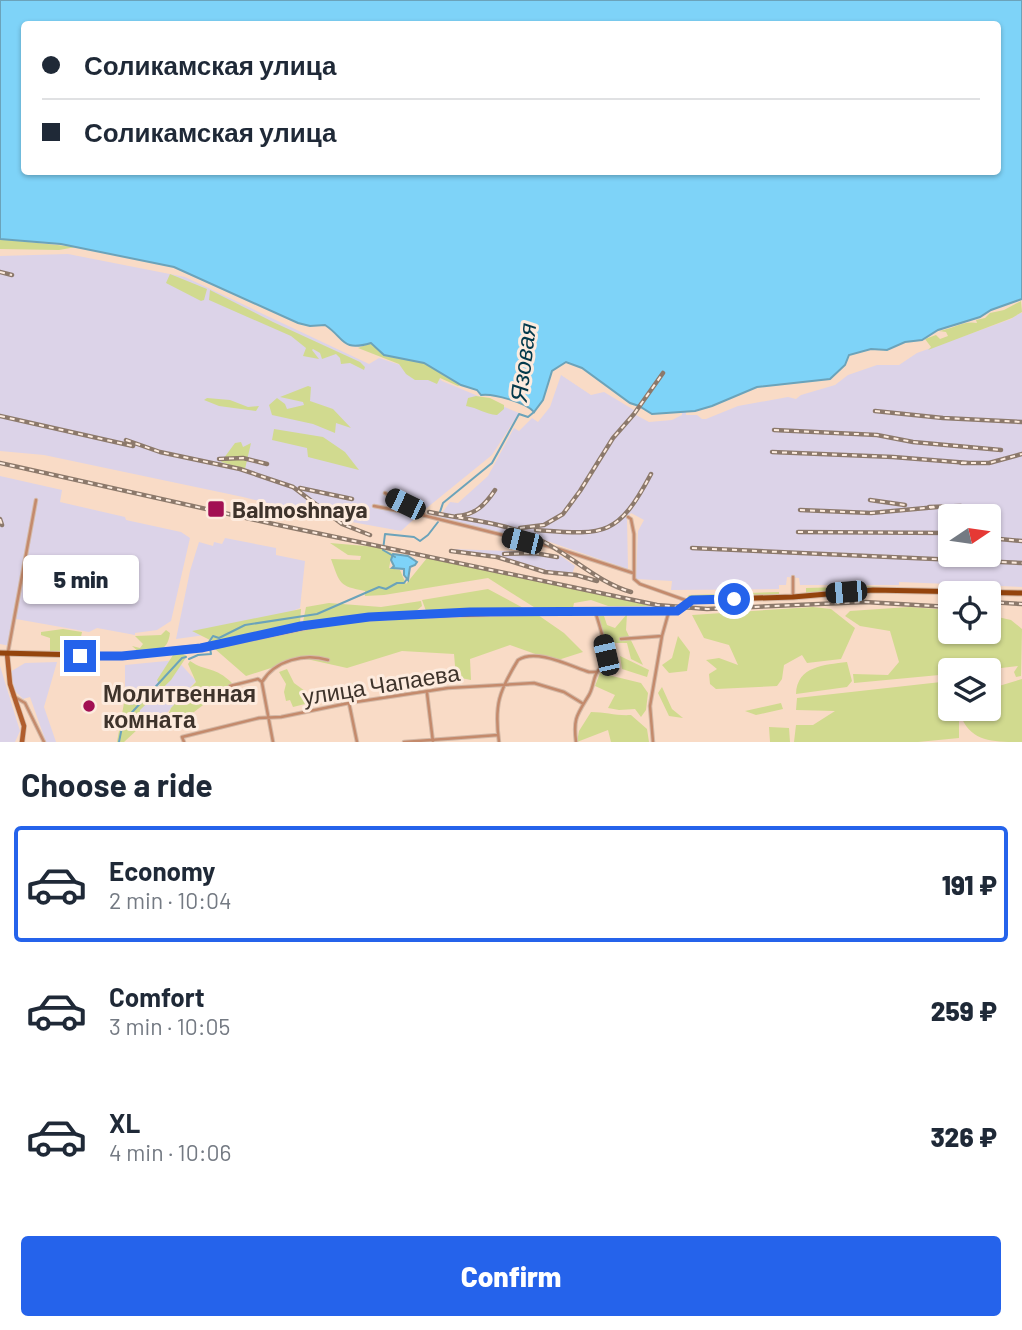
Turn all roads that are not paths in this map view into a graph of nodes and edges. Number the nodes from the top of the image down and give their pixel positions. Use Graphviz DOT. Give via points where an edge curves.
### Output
graph roads {
  1 [pos="385,493"];
  2 [pos="36,500"];
  3 [pos="374,506"];
  4 [pos="632,513"];
  5 [pos="426,516"];
  6 [pos="632,573"];
  7 [pos="793,577"];
  8 [pos="1022,593"];
  9 [pos="793,597"];
  10 [pos="688,601"];
  11 [pos="595,611"];
  12 [pos="669,611"];
  13 [pos="662,636"];
  14 [pos="621,639"];
  15 [pos="0,653"];
  16 [pos="7,653"];
  17 [pos="328,660"];
  18 [pos="597,672"];
  19 [pos="262,682"];
  20 [pos="504,684"];
  21 [pos="230,686"];
  22 [pos="427,692"];
  23 [pos="13,696"];
  24 [pos="349,702"];
  25 [pos="582,703"];
  26 [pos="268,718"];
  27 [pos="498,735"];
  28 [pos="433,741"];
  29 [pos="22,742"];
  30 [pos="44,742"];
  31 [pos="184,742"];
  32 [pos="274,742"];
  33 [pos="358,742"];
  34 [pos="404,742"];
  35 [pos="499,742"];
  36 [pos="576,742"];
  37 [pos="653,742"];
  1 -- 5 [label="street"];
  2 -- 16 [label="street"];
  3 -- 5 [label="street"];
  4 -- 6 [label="street"];
  5 -- 6 [label="street" via="564,550"];
  6 -- 10 [label="street" via="640,584"];
  7 -- 9 [label="street"];
  8 -- 9 [label="main road" via="884,590"];
  9 -- 10 [label="main road"];
  10 -- 12 [label="main road" via="679,610"];
  11 -- 12 [label="main road"];
  11 -- 16 [label="main road" via="369,617 201,648 122,656"];
  11 -- 18 [label="street" via="606,655"];
  12 -- 13 [label="street"];
  13 -- 14 [label="street"];
  13 -- 37 [label="street" via="650,706"];
  15 -- 16 [label="main road"];
  16 -- 23 [label="street"];
  17 -- 19 [label="street" via="315,656 285,662"];
  18 -- 20 [label="street" via="529,656 518,660"];
  18 -- 25 [label="street"];
  19 -- 21 [label="street" via="252,679"];
  19 -- 26 [label="street"];
  20 -- 22 [label="street, улица Чапаева"];
  20 -- 25 [label="street, улица Чапаева" via="544,685"];
  20 -- 27 [label="street" via="498,697"];
  22 -- 24 [label="street, улица Чапаева"];
  22 -- 28 [label="street"];
  23 -- 29 [label="street" via="24,726"];
  23 -- 30 [label="street" via="24,704"];
  24 -- 26 [label="street, улица Чапаева"];
  24 -- 33 [label="street"];
  25 -- 36 [label="street" via="574,725"];
  26 -- 31 [label="street, улица Чапаева" via="182,737"];
  26 -- 32 [label="street"];
  27 -- 28 [label="street"];
  27 -- 35 [label="street"];
  28 -- 34 [label="street"];
}
